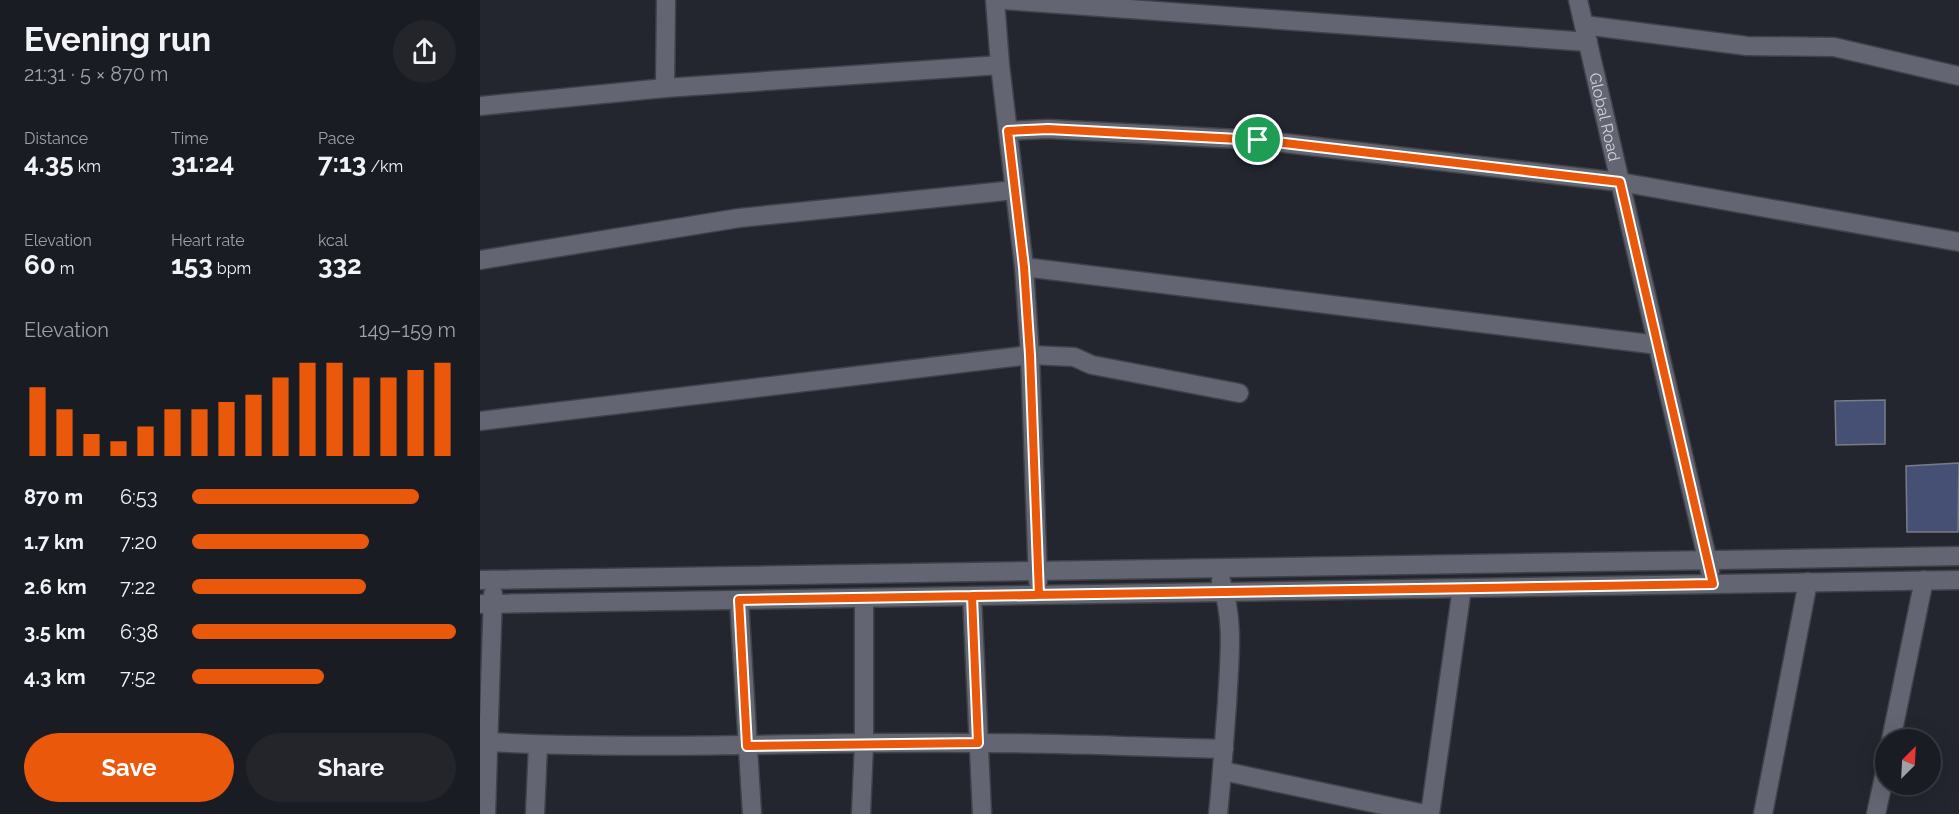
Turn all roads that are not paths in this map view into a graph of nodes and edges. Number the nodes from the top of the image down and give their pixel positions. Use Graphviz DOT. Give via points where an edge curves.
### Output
graph roads {
  1 [pos="666,0"];
  2 [pos="994,0"];
  3 [pos="1004,0"];
  4 [pos="1578,0"];
  5 [pos="1586,34"];
  6 [pos="1000,65"];
  7 [pos="1959,76"];
  8 [pos="665,88"];
  9 [pos="480,106"];
  10 [pos="1008,131"];
  11 [pos="1620,182"];
  12 [pos="1015,190"];
  13 [pos="1959,242"];
  14 [pos="480,260"];
  15 [pos="1024,267"];
  16 [pos="1658,345"];
  17 [pos="1030,355"];
  18 [pos="1239,393"];
  19 [pos="480,421"];
  20 [pos="1959,556"];
  21 [pos="1707,561"];
  22 [pos="1217,568"];
  23 [pos="1038,571"];
  24 [pos="488,580"];
  25 [pos="1924,580"];
  26 [pos="1959,580"];
  27 [pos="1808,582"];
  28 [pos="1713,584"];
  29 [pos="1462,588"];
  30 [pos="1225,592"];
  31 [pos="1039,595"];
  32 [pos="972,596"];
  33 [pos="864,598"];
  34 [pos="739,600"];
  35 [pos="486,604"];
  36 [pos="1893,729"];
  37 [pos="485,736"];
  38 [pos="978,743"];
  39 [pos="864,744"];
  40 [pos="538,745"];
  41 [pos="747,746"];
  42 [pos="1224,750"];
  43 [pos="1223,771"];
  44 [pos="1880,795"];
  45 [pos="486,814"];
  46 [pos="535,814"];
  47 [pos="752,814"];
  48 [pos="861,814"];
  49 [pos="982,814"];
  50 [pos="1218,814"];
  51 [pos="1425,814"];
  52 [pos="1430,814"];
  53 [pos="1763,814"];
  54 [pos="1876,814"];
  1 -- 8 [label="street"];
  2 -- 6 [label="street"];
  3 -- 5 [label="street"];
  4 -- 5 [label="street, Global Road"];
  5 -- 7 [label="street" via="1747,46 1834,47"];
  5 -- 11 [label="street, Global Road"];
  6 -- 8 [label="street"];
  6 -- 10 [label="street"];
  8 -- 9 [label="street"];
  10 -- 11 [label="street" via="1048,129 1258,140"];
  10 -- 12 [label="street"];
  11 -- 13 [label="street"];
  11 -- 16 [label="street, Global Road"];
  12 -- 14 [label="street" via="739,218"];
  12 -- 15 [label="street"];
  15 -- 16 [label="street"];
  15 -- 17 [label="street"];
  16 -- 21 [label="street, Global Road"];
  17 -- 18 [label="street" via="1074,357 1092,365"];
  17 -- 19 [label="street"];
  17 -- 23 [label="street"];
  20 -- 21 [label="street"];
  21 -- 22 [label="street"];
  21 -- 28 [label="street, Global Road"];
  22 -- 23 [label="street"];
  22 -- 30 [label="street"];
  23 -- 24 [label="street"];
  23 -- 31 [label="street"];
  24 -- 35 [label="street"];
  25 -- 26 [label="street"];
  25 -- 27 [label="street"];
  25 -- 36 [label="street"];
  27 -- 28 [label="street"];
  27 -- 53 [label="street"];
  28 -- 29 [label="street"];
  29 -- 30 [label="street"];
  29 -- 52 [label="street"];
  30 -- 31 [label="street"];
  30 -- 42 [label="street" via="1232,632"];
  31 -- 32 [label="street"];
  32 -- 33 [label="street"];
  32 -- 38 [label="street"];
  33 -- 34 [label="street"];
  33 -- 39 [label="street"];
  34 -- 35 [label="street"];
  34 -- 41 [label="street"];
  35 -- 37 [label="street"];
  37 -- 40 [label="street"];
  37 -- 45 [label="street"];
  38 -- 39 [label="street"];
  38 -- 42 [label="street"];
  38 -- 49 [label="street"];
  39 -- 41 [label="street"];
  39 -- 48 [label="street"];
  40 -- 41 [label="street"];
  40 -- 46 [label="street"];
  41 -- 47 [label="street"];
  42 -- 43 [label="street"];
  43 -- 50 [label="street"];
  43 -- 51 [label="street"];
  44 -- 54 [label="street"];
}
